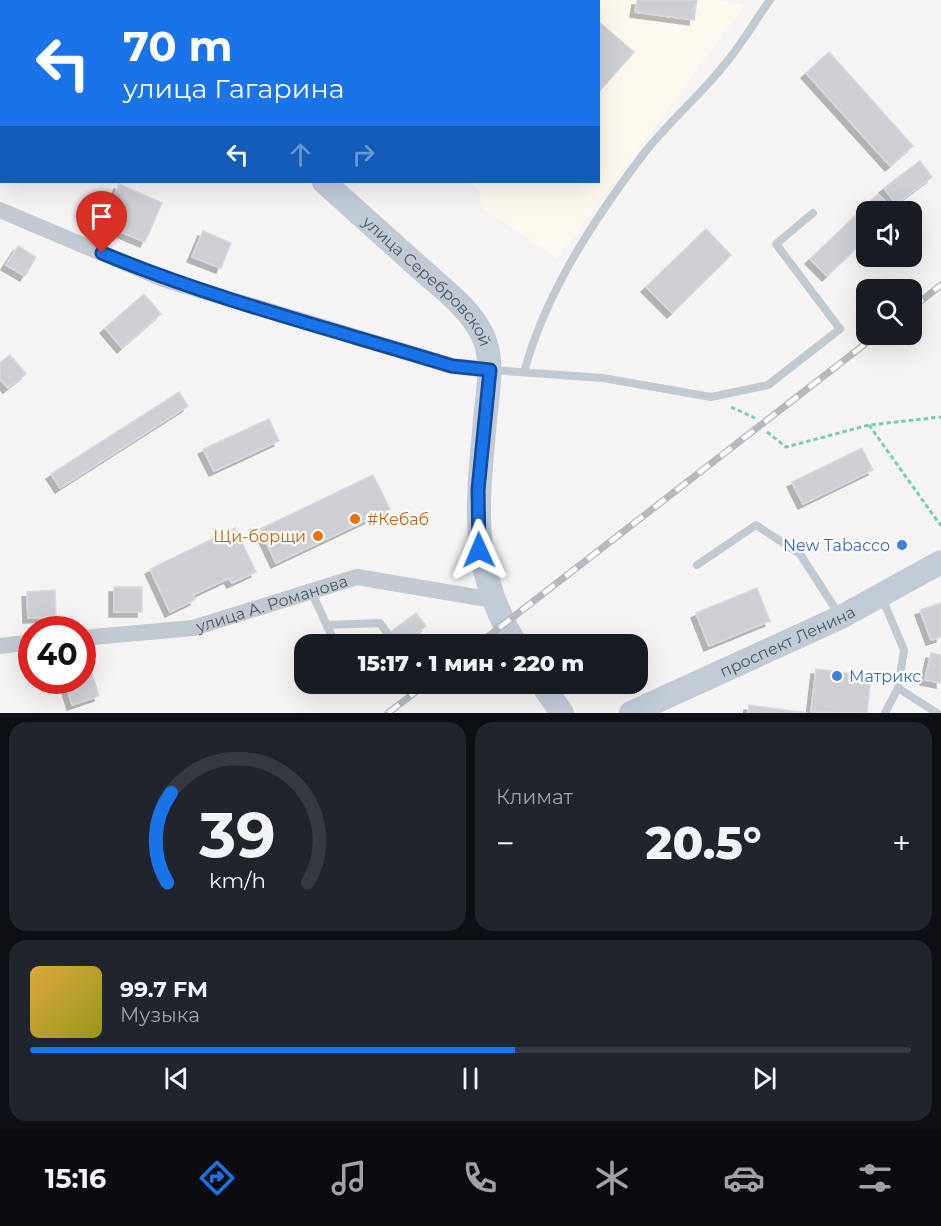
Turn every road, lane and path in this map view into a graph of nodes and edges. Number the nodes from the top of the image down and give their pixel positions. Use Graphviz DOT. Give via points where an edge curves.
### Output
graph roads {
  1 [pos="770,0"];
  2 [pos="325,183"];
  3 [pos="0,210"];
  4 [pos="813,213"];
  5 [pos="490,370"];
  6 [pos="524,372"];
  7 [pos="941,417"];
  8 [pos="869,425"];
  9 [pos="767,432"];
  10 [pos="941,526"];
  11 [pos="941,562"];
  12 [pos="697,565"];
  13 [pos="311,591"];
  14 [pos="880,595"];
  15 [pos="494,600"];
  16 [pos="841,617"];
  17 [pos="327,625"];
  18 [pos="331,634"];
  19 [pos="388,634"];
  20 [pos="511,634"];
  21 [pos="96,637"];
  22 [pos="18,644"];
  23 [pos="0,646"];
  24 [pos="898,688"];
  25 [pos="549,694"];
  26 [pos="562,713"];
  27 [pos="631,713"];
  28 [pos="885,713"];
  29 [pos="937,713"];
  1 -- 6 [label="lane" via="725,64 643,155 593,229 560,280 535,332"];
  2 -- 5 [label="street, улица Серебровской" via="463,309 484,337"];
  3 -- 5 [label="street" via="163,279 452,366"];
  4 -- 6 [label="lane" via="776,244 840,329 768,385 711,397 603,378"];
  5 -- 6 [label="lane"];
  5 -- 15 [label="street, улица Серебровской" via="478,490 479,550"];
  7 -- 8 [label="path"];
  8 -- 9 [label="path" via="786,447"];
  8 -- 10 [label="path"];
  11 -- 14 [label="street, проспект Ленина"];
  12 -- 16 [label="lane" via="756,525 800,554"];
  13 -- 15 [label="street, улица А. Романова" via="357,577"];
  13 -- 17 [label="lane"];
  13 -- 21 [label="street, улица А. Романова" via="194,628"];
  14 -- 16 [label="street, проспект Ленина"];
  14 -- 24 [label="lane" via="904,650"];
  15 -- 20 [label="street, улица Серебровской"];
  16 -- 27 [label="street, проспект Ленина"];
  17 -- 18 [label="lane"];
  17 -- 19 [label="lane" via="380,622"];
  22 -- 23 [label="street"];
  24 -- 28 [label="lane"];
  24 -- 29 [label="lane"];
  25 -- 26 [label="street"];
}
